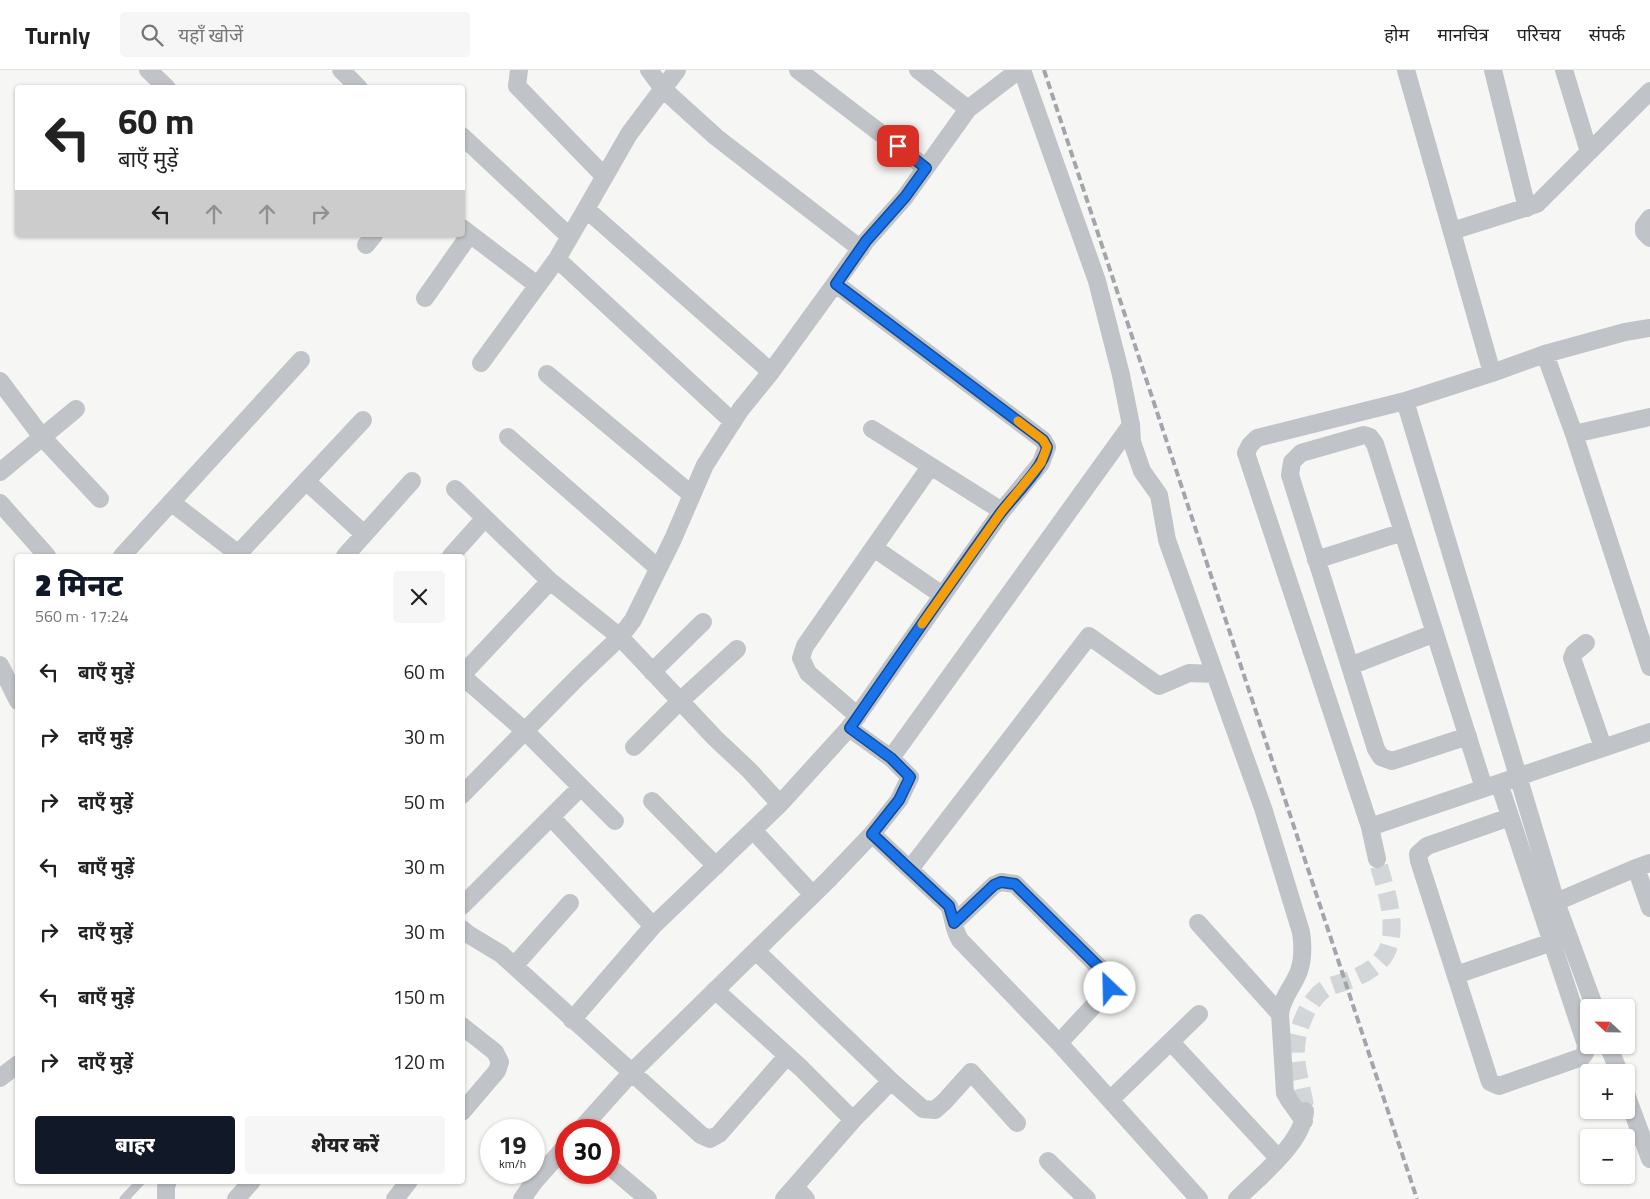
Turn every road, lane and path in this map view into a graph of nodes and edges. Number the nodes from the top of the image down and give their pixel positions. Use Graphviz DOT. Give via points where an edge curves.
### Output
graph roads {
  1 [pos="148,70"];
  2 [pos="341,70"];
  3 [pos="520,70"];
  4 [pos="649,70"];
  5 [pos="677,70"];
  6 [pos="798,70"];
  7 [pos="918,70"];
  8 [pos="1021,70"];
  9 [pos="1406,70"];
  10 [pos="1492,70"];
  11 [pos="1564,70"];
  12 [pos="164,85"];
  13 [pos="356,85"];
  14 [pos="663,89"];
  15 [pos="1650,91"];
  16 [pos="968,109"];
  17 [pos="465,139"];
  18 [pos="1589,152"];
  19 [pos="926,168"];
  20 [pos="604,176"];
  21 [pos="1527,208"];
  22 [pos="586,209"];
  23 [pos="1650,218"];
  24 [pos="466,231"];
  25 [pos="1452,231"];
  26 [pos="569,236"];
  27 [pos="462,237"];
  28 [pos="1650,238"];
  29 [pos="861,249"];
  30 [pos="557,259"];
  31 [pos="836,284"];
  32 [pos="538,286"];
  33 [pos="425,298"];
  34 [pos="1650,328"];
  35 [pos="1545,354"];
  36 [pos="301,360"];
  37 [pos="481,363"];
  38 [pos="771,372"];
  39 [pos="1492,373"];
  40 [pos="547,374"];
  41 [pos="0,381"];
  42 [pos="1405,401"];
  43 [pos="76,409"];
  44 [pos="1650,417"];
  45 [pos="363,420"];
  46 [pos="733,422"];
  47 [pos="1131,425"];
  48 [pos="872,429"];
  49 [pos="1574,434"];
  50 [pos="42,437"];
  51 [pos="508,437"];
  52 [pos="930,467"];
  53 [pos="0,472"];
  54 [pos="306,481"];
  55 [pos="412,481"];
  56 [pos="455,489"];
  57 [pos="692,495"];
  58 [pos="100,499"];
  59 [pos="171,502"];
  60 [pos="0,503"];
  61 [pos="1002,511"];
  62 [pos="485,518"];
  63 [pos="1403,532"];
  64 [pos="364,534"];
  65 [pos="874,548"];
  66 [pos="44,554"];
  67 [pos="124,554"];
  68 [pos="239,554"];
  69 [pos="241,554"];
  70 [pos="347,554"];
  71 [pos="454,554"];
  72 [pos="1316,560"];
  73 [pos="658,568"];
  74 [pos="550,581"];
  75 [pos="942,595"];
  76 [pos="703,622"];
  77 [pos="1435,634"];
  78 [pos="1646,636"];
  79 [pos="620,637"];
  80 [pos="1586,643"];
  81 [pos="737,649"];
  82 [pos="1350,666"];
  83 [pos="1650,667"];
  84 [pos="8,671"];
  85 [pos="652,672"];
  86 [pos="465,673"];
  87 [pos="1215,674"];
  88 [pos="465,679"];
  89 [pos="15,692"];
  90 [pos="680,701"];
  91 [pos="854,722"];
  92 [pos="525,731"];
  93 [pos="1650,732"];
  94 [pos="1468,736"];
  95 [pos="634,747"];
  96 [pos="1603,747"];
  97 [pos="891,758"];
  98 [pos="1519,776"];
  99 [pos="1491,785"];
  100 [pos="581,787"];
  101 [pos="465,792"];
  102 [pos="652,801"];
  103 [pos="780,804"];
  104 [pos="551,817"];
  105 [pos="1510,817"];
  106 [pos="615,821"];
  107 [pos="1370,827"];
  108 [pos="753,830"];
  109 [pos="872,834"];
  110 [pos="1378,860"];
  111 [pos="1643,865"];
  112 [pos="716,866"];
  113 [pos="910,869"];
  114 [pos="813,895"];
  115 [pos="1556,902"];
  116 [pos="465,903"];
  117 [pos="570,903"];
  118 [pos="1650,908"];
  119 [pos="954,923"];
  120 [pos="1198,923"];
  121 [pos="653,926"];
  122 [pos="465,932"];
  123 [pos="1552,942"];
  124 [pos="756,951"];
  125 [pos="514,966"];
  126 [pos="1456,976"];
  127 [pos="715,990"];
  128 [pos="1592,999"];
  129 [pos="1199,1014"];
  130 [pos="1280,1014"];
  131 [pos="572,1020"];
  132 [pos="465,1028"];
  133 [pos="1171,1042"];
  134 [pos="1059,1043"];
  135 [pos="787,1056"];
  136 [pos="632,1072"];
  137 [pos="891,1081"];
  138 [pos="1110,1100"];
  139 [pos="465,1108"];
  140 [pos="1635,1118"];
  141 [pos="590,1119"];
  142 [pos="853,1120"];
  143 [pos="1018,1123"];
  144 [pos="555,1158"];
  145 [pos="1278,1158"];
  146 [pos="1650,1159"];
  147 [pos="1048,1161"];
  148 [pos="620,1175"];
  149 [pos="138,1184"];
  150 [pos="167,1184"];
  151 [pos="249,1184"];
  152 [pos="795,1195"];
  153 [pos="124,1199"];
  154 [pos="166,1199"];
  155 [pos="236,1199"];
  156 [pos="522,1199"];
  157 [pos="648,1199"];
  158 [pos="1087,1199"];
  159 [pos="1199,1199"];
  160 [pos="1237,1199"];
  1 -- 12 [label="street"];
  2 -- 13 [label="street"];
  3 -- 20 [label="street" via="517,86"];
  4 -- 14 [label="street"];
  5 -- 14 [label="street"];
  6 -- 19 [label="street"];
  7 -- 16 [label="street"];
  8 -- 16 [label="street"];
  8 -- 47 [label="street" via="1097,281"];
  9 -- 25 [label="street"];
  10 -- 21 [label="street"];
  11 -- 18 [label="street"];
  14 -- 20 [label="street" via="629,134"];
  14 -- 29 [label="street" via="716,137"];
  15 -- 18 [label="street"];
  16 -- 19 [label="street"];
  17 -- 26 [label="street"];
  18 -- 21 [label="street" via="1537,204"];
  19 -- 29 [label="street"];
  20 -- 22 [label="street"];
  21 -- 25 [label="street"];
  22 -- 26 [label="street"];
  22 -- 38 [label="street"];
  23 -- 28 [label="street" via="1644,226 1644,232"];
  24 -- 32 [label="street"];
  25 -- 39 [label="street"];
  26 -- 30 [label="street"];
  27 -- 33 [label="street"];
  29 -- 31 [label="street"];
  30 -- 32 [label="street"];
  30 -- 46 [label="street"];
  31 -- 38 [label="street"];
  31 -- 61 [label="street" via="1043,440 1047,447 1041,463"];
  32 -- 37 [label="street"];
  34 -- 35 [label="street"];
  35 -- 39 [label="street"];
  35 -- 49 [label="street"];
  36 -- 59 [label="street"];
  38 -- 46 [label="street"];
  39 -- 42 [label="street"];
  40 -- 57 [label="street"];
  41 -- 50 [label="street"];
  42 -- 98 [label="street"];
  42 -- 107 [label="street" via="1257,438 1246,453"];
  43 -- 50 [label="street"];
  44 -- 49 [label="street"];
  45 -- 54 [label="street"];
  46 -- 57 [label="street" via="705,465"];
  47 -- 87 [label="street" via="1132,442 1142,471 1159,495 1167,540"];
  47 -- 97 [label="street"];
  48 -- 52 [label="street"];
  49 -- 78 [label="street"];
  50 -- 53 [label="street"];
  50 -- 58 [label="street"];
  51 -- 73 [label="street"];
  52 -- 61 [label="street"];
  52 -- 65 [label="street"];
  54 -- 64 [label="street"];
  54 -- 69 [label="street"];
  55 -- 64 [label="street"];
  56 -- 62 [label="street"];
  57 -- 73 [label="street"];
  59 -- 67 [label="street"];
  59 -- 68 [label="street"];
  60 -- 66 [label="street"];
  61 -- 75 [label="street"];
  62 -- 71 [label="street"];
  62 -- 74 [label="street"];
  63 -- 72 [label="street"];
  63 -- 72 [label="street" via="1370,437 1364,435 1301,453 1292,462 1290,475"];
  63 -- 77 [label="street"];
  64 -- 70 [label="street"];
  65 -- 75 [label="street"];
  65 -- 91 [label="street" via="805,646 800,658 808,673"];
  72 -- 82 [label="street"];
  73 -- 79 [label="street" via="633,620"];
  74 -- 79 [label="street"];
  74 -- 86 [label="street"];
  75 -- 91 [label="street"];
  76 -- 85 [label="street"];
  77 -- 82 [label="street"];
  77 -- 94 [label="street"];
  78 -- 83 [label="street"];
  79 -- 85 [label="street"];
  79 -- 92 [label="street"];
  80 -- 96 [label="street" via="1572,658"];
  81 -- 90 [label="street"];
  82 -- 94 [label="street" via="1381,757 1392,761"];
  84 -- 89 [label="street"];
  85 -- 90 [label="street"];
  87 -- 113 [label="street" via="1189,673 1159,686 1089,636"];
  87 -- 130 [label="street" via="1263,808 1302,932 1301,963 1281,1004"];
  88 -- 92 [label="street"];
  90 -- 95 [label="street"];
  90 -- 103 [label="street"];
  91 -- 97 [label="street"];
  91 -- 103 [label="street"];
  92 -- 100 [label="street"];
  92 -- 101 [label="street"];
  93 -- 96 [label="street"];
  94 -- 99 [label="street"];
  96 -- 98 [label="street"];
  97 -- 109 [label="street" via="910,777 899,800"];
  98 -- 99 [label="street"];
  98 -- 115 [label="street"];
  99 -- 105 [label="street"];
  99 -- 107 [label="street"];
  100 -- 104 [label="street"];
  100 -- 106 [label="street"];
  102 -- 112 [label="street"];
  103 -- 108 [label="street"];
  104 -- 116 [label="street"];
  104 -- 121 [label="street"];
  105 -- 123 [label="street"];
  105 -- 126 [label="street" via="1427,846 1418,854"];
  107 -- 110 [label="street"];
  108 -- 112 [label="street"];
  108 -- 114 [label="street"];
  109 -- 113 [label="street"];
  109 -- 114 [label="street"];
  111 -- 115 [label="street"];
  111 -- 118 [label="street"];
  112 -- 121 [label="street"];
  113 -- 119 [label="street" via="949,906"];
  114 -- 124 [label="street"];
  115 -- 128 [label="street"];
  117 -- 125 [label="street"];
  119 -- 134 [label="street" via="960,940"];
  119 -- 134 [label="street" via="994,885 1001,882 1015,884 1110,978 1110,988"];
  120 -- 130 [label="street"];
  121 -- 131 [label="street"];
  122 -- 125 [label="street"];
  123 -- 126 [label="street"];
  123 -- 126 [label="street" via="1586,1045 1582,1057 1499,1086 1490,1082"];
  124 -- 127 [label="street"];
  124 -- 137 [label="street"];
  125 -- 131 [label="street"];
  127 -- 135 [label="street"];
  127 -- 136 [label="street"];
  129 -- 133 [label="street"];
  130 -- 145 [label="street" via="1285,1092 1289,1100 1305,1113 1292,1145"];
  131 -- 136 [label="street"];
  132 -- 139 [label="street" via="494,1052 500,1062 497,1071"];
  133 -- 138 [label="street"];
  133 -- 145 [label="street"];
  134 -- 138 [label="street"];
  135 -- 136 [label="street" via="719,1134 710,1139 701,1135"];
  135 -- 142 [label="street"];
  136 -- 141 [label="street"];
  137 -- 142 [label="street"];
  137 -- 143 [label="street" via="923,1109 935,1110 971,1072"];
  138 -- 159 [label="street"];
  140 -- 146 [label="street"];
  142 -- 152 [label="street"];
  144 -- 156 [label="street"];
  145 -- 160 [label="street"];
  147 -- 158 [label="street"];
  148 -- 157 [label="street"];
  149 -- 153 [label="lane"];
  150 -- 154 [label="street"];
  151 -- 155 [label="street"];
}
